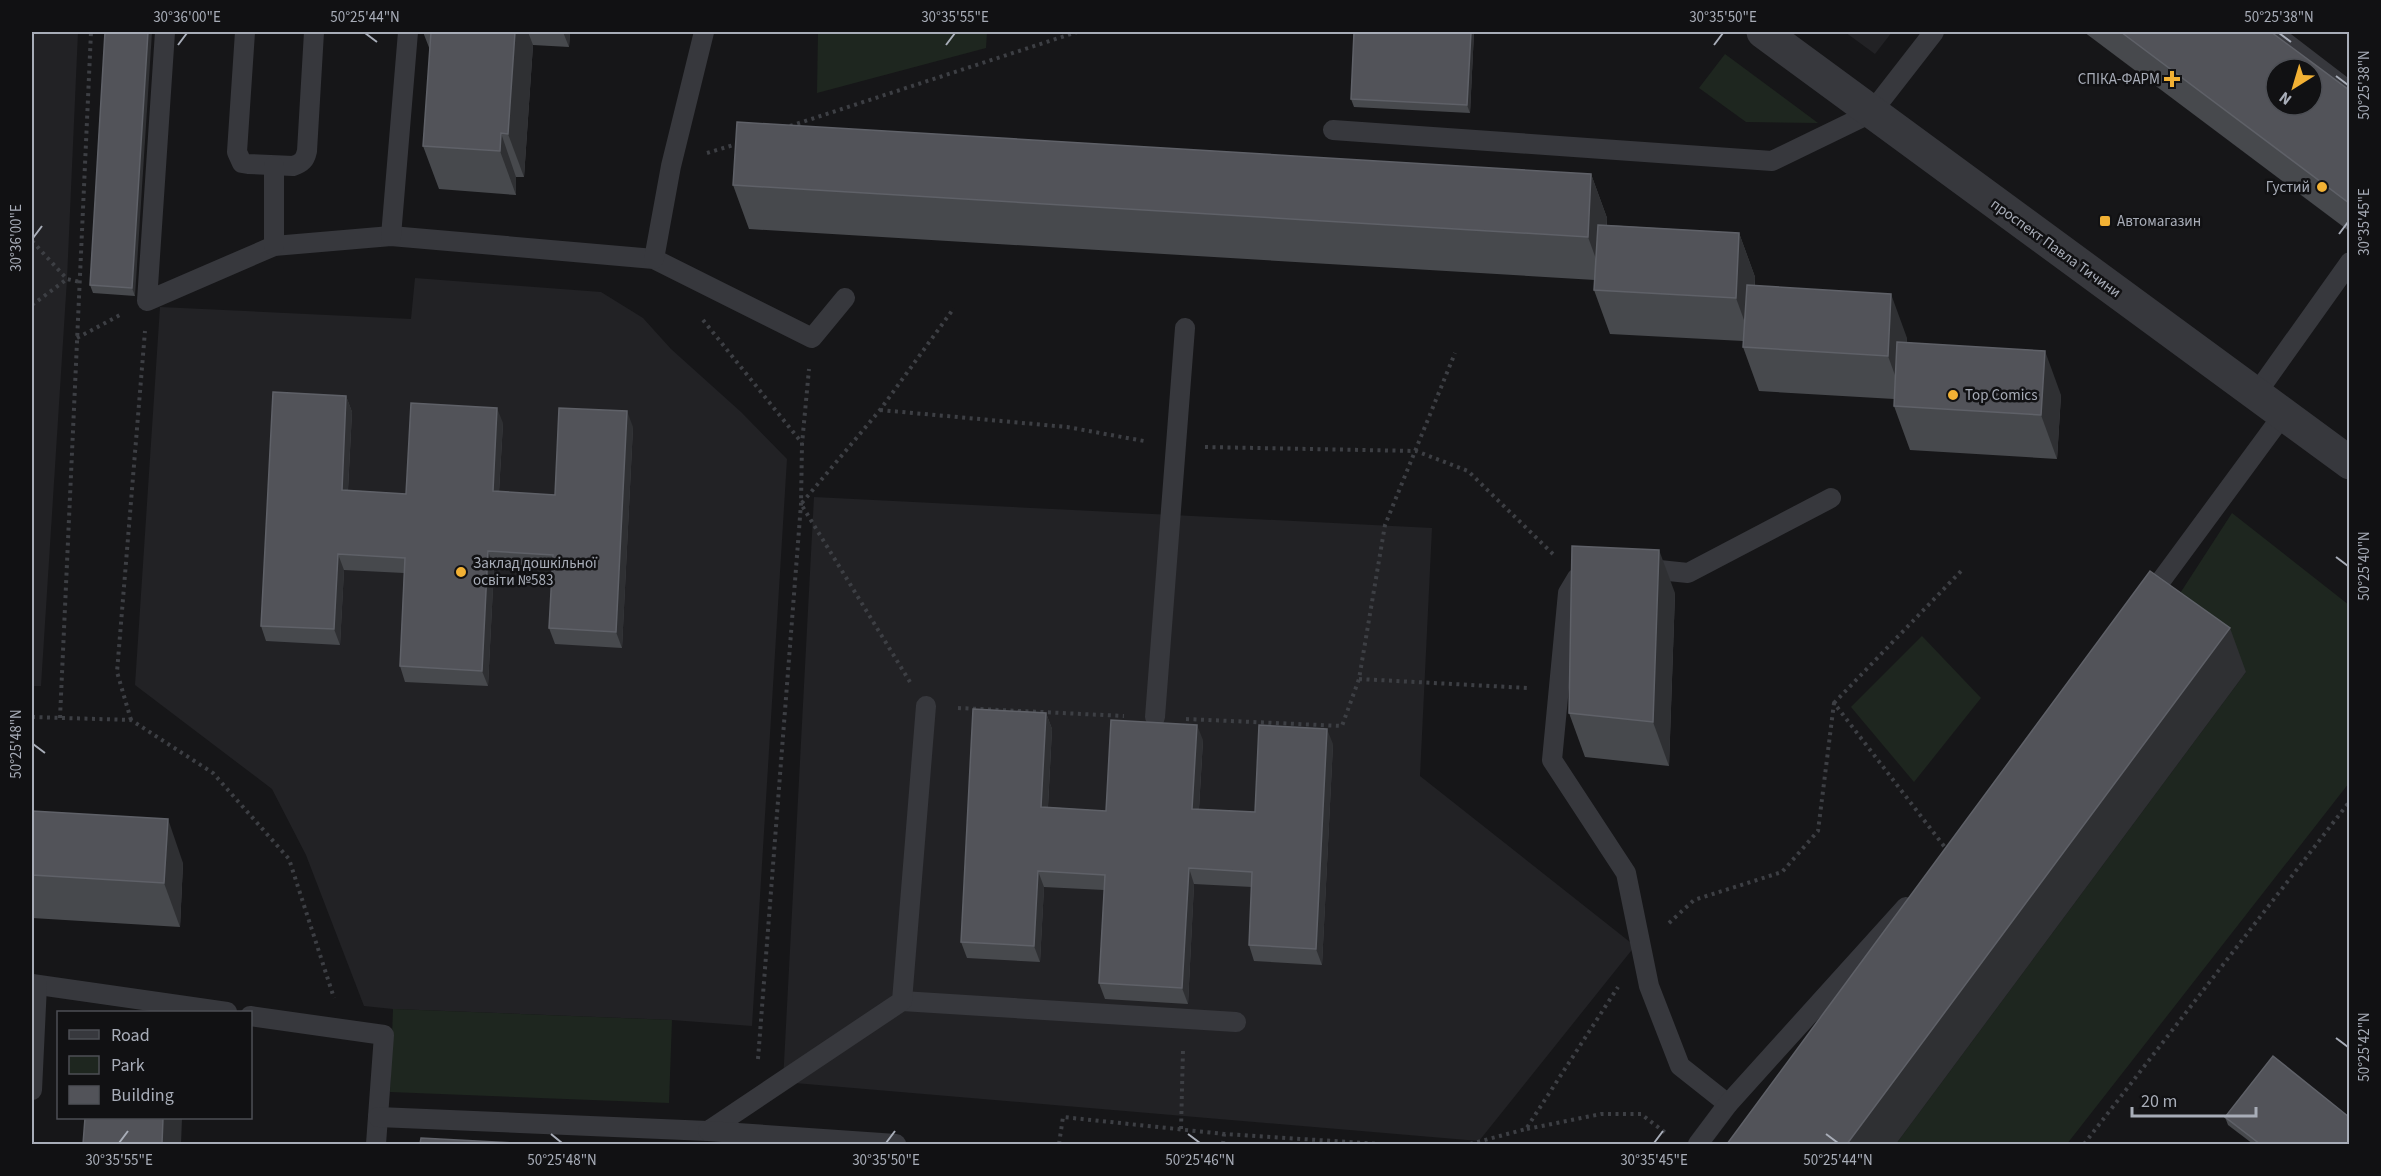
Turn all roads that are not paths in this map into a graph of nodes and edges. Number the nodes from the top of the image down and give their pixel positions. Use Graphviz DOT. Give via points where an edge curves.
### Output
graph roads {
  1 [pos="165,32"];
  2 [pos="245,32"];
  3 [pos="314,32"];
  4 [pos="408,32"];
  5 [pos="704,32"];
  6 [pos="1763,32"];
  7 [pos="1934,32"];
  8 [pos="2272,32"];
  9 [pos="2349,92"];
  10 [pos="1871,113"];
  11 [pos="1333,130"];
  12 [pos="274,166"];
  13 [pos="391,236"];
  14 [pos="274,246"];
  15 [pos="654,259"];
  16 [pos="2349,262"];
  17 [pos="845,298"];
  18 [pos="1185,328"];
  19 [pos="2256,394"];
  20 [pos="2283,414"];
  21 [pos="2349,463"];
  22 [pos="1831,498"];
  23 [pos="2133,618"];
  24 [pos="926,706"];
  25 [pos="1155,717"];
  26 [pos="1952,856"];
  27 [pos="34,985"];
  28 [pos="902,1001"];
  29 [pos="220,1011"];
  30 [pos="252,1016"];
  31 [pos="1227,1021"];
  32 [pos="32,1090"];
  33 [pos="1728,1104"];
  34 [pos="378,1118"];
  35 [pos="708,1131"];
  36 [pos="376,1144"];
  37 [pos="896,1144"];
  38 [pos="1698,1144"];
  1 -- 14 [label="lane" via="147,301"];
  2 -- 12 [label="lane" via="237,152 242,163"];
  3 -- 12 [label="lane" via="306,159 293,166"];
  4 -- 13 [label="lane"];
  5 -- 15 [label="lane" via="671,165"];
  6 -- 10 [label="street, проспект Павла Тичини"];
  7 -- 10 [label="lane"];
  8 -- 9 [label="lane"];
  10 -- 11 [label="lane" via="1772,160"];
  10 -- 19 [label="street, проспект Павла Тичини"];
  12 -- 14 [label="lane"];
  13 -- 14 [label="lane"];
  13 -- 15 [label="lane"];
  15 -- 17 [label="lane" via="812,338"];
  16 -- 19 [label="lane"];
  18 -- 25 [label="lane"];
  19 -- 20 [label="street, проспект Павла Тичини"];
  20 -- 21 [label="street, проспект Павла Тичини"];
  20 -- 23 [label="lane"];
  22 -- 33 [label="lane" via="1688,573 1597,564 1577,578 1568,593 1552,760 1626,873 1649,986 1680,1066"];
  24 -- 28 [label="lane"];
  26 -- 33 [label="lane"];
  27 -- 29 [label="lane"];
  27 -- 32 [label="lane"];
  28 -- 31 [label="lane"];
  28 -- 35 [label="lane"];
  30 -- 34 [label="lane" via="384,1035"];
  33 -- 38 [label="lane"];
  34 -- 35 [label="lane"];
  34 -- 36 [label="lane"];
  35 -- 37 [label="lane"];
}
